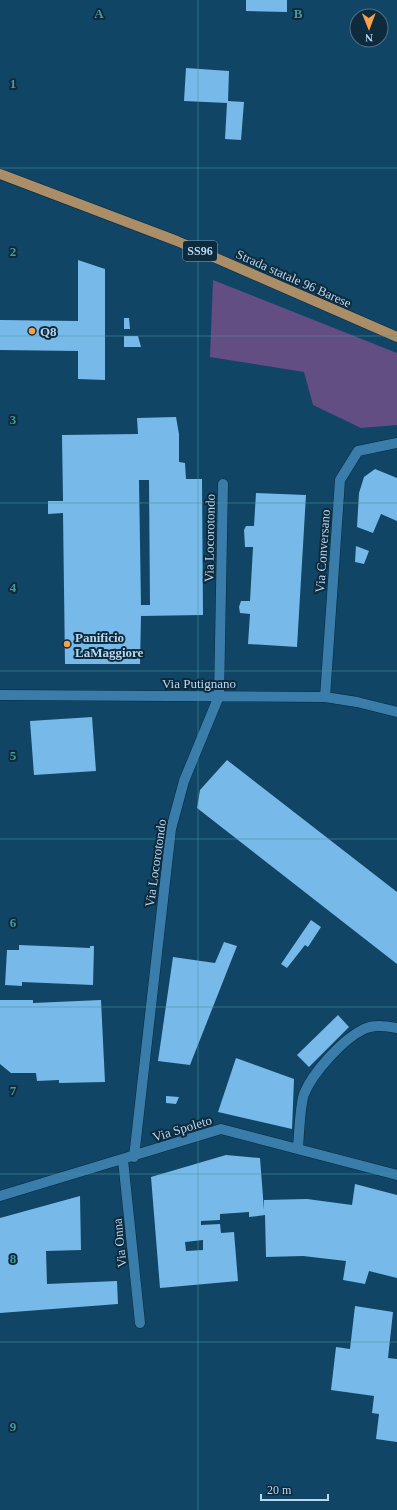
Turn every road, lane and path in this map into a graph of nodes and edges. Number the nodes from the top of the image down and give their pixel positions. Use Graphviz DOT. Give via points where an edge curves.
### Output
graph roads {
  1 [pos="0,174"];
  2 [pos="397,337"];
  3 [pos="397,443"];
  4 [pos="223,484"];
  5 [pos="0,695"];
  6 [pos="219,696"];
  7 [pos="325,697"];
  8 [pos="397,712"];
  9 [pos="397,1028"];
  10 [pos="298,1149"];
  11 [pos="134,1156"];
  12 [pos="123,1160"];
  13 [pos="397,1174"];
  14 [pos="0,1196"];
  15 [pos="140,1323"];
  1 -- 2 [label="main road, Strada statale 96 Barese / SS96" via="177,241"];
  3 -- 7 [label="street, Via Conversano" via="358,451 340,480"];
  4 -- 6 [label="street, Via Locorotondo"];
  5 -- 6 [label="street, Via Putignano"];
  6 -- 7 [label="street, Via Putignano"];
  6 -- 11 [label="street, Via Locorotondo" via="184,781 171,829"];
  7 -- 8 [label="street, Via Putignano"];
  9 -- 10 [label="street" via="365,1028 324,1063 304,1094"];
  10 -- 11 [label="street, Via Spoleto" via="221,1129"];
  10 -- 13 [label="street, Via Spoleto"];
  11 -- 12 [label="street, Via Spoleto"];
  12 -- 14 [label="street, Via Spoleto"];
  12 -- 15 [label="street, Via Onna"];
}
